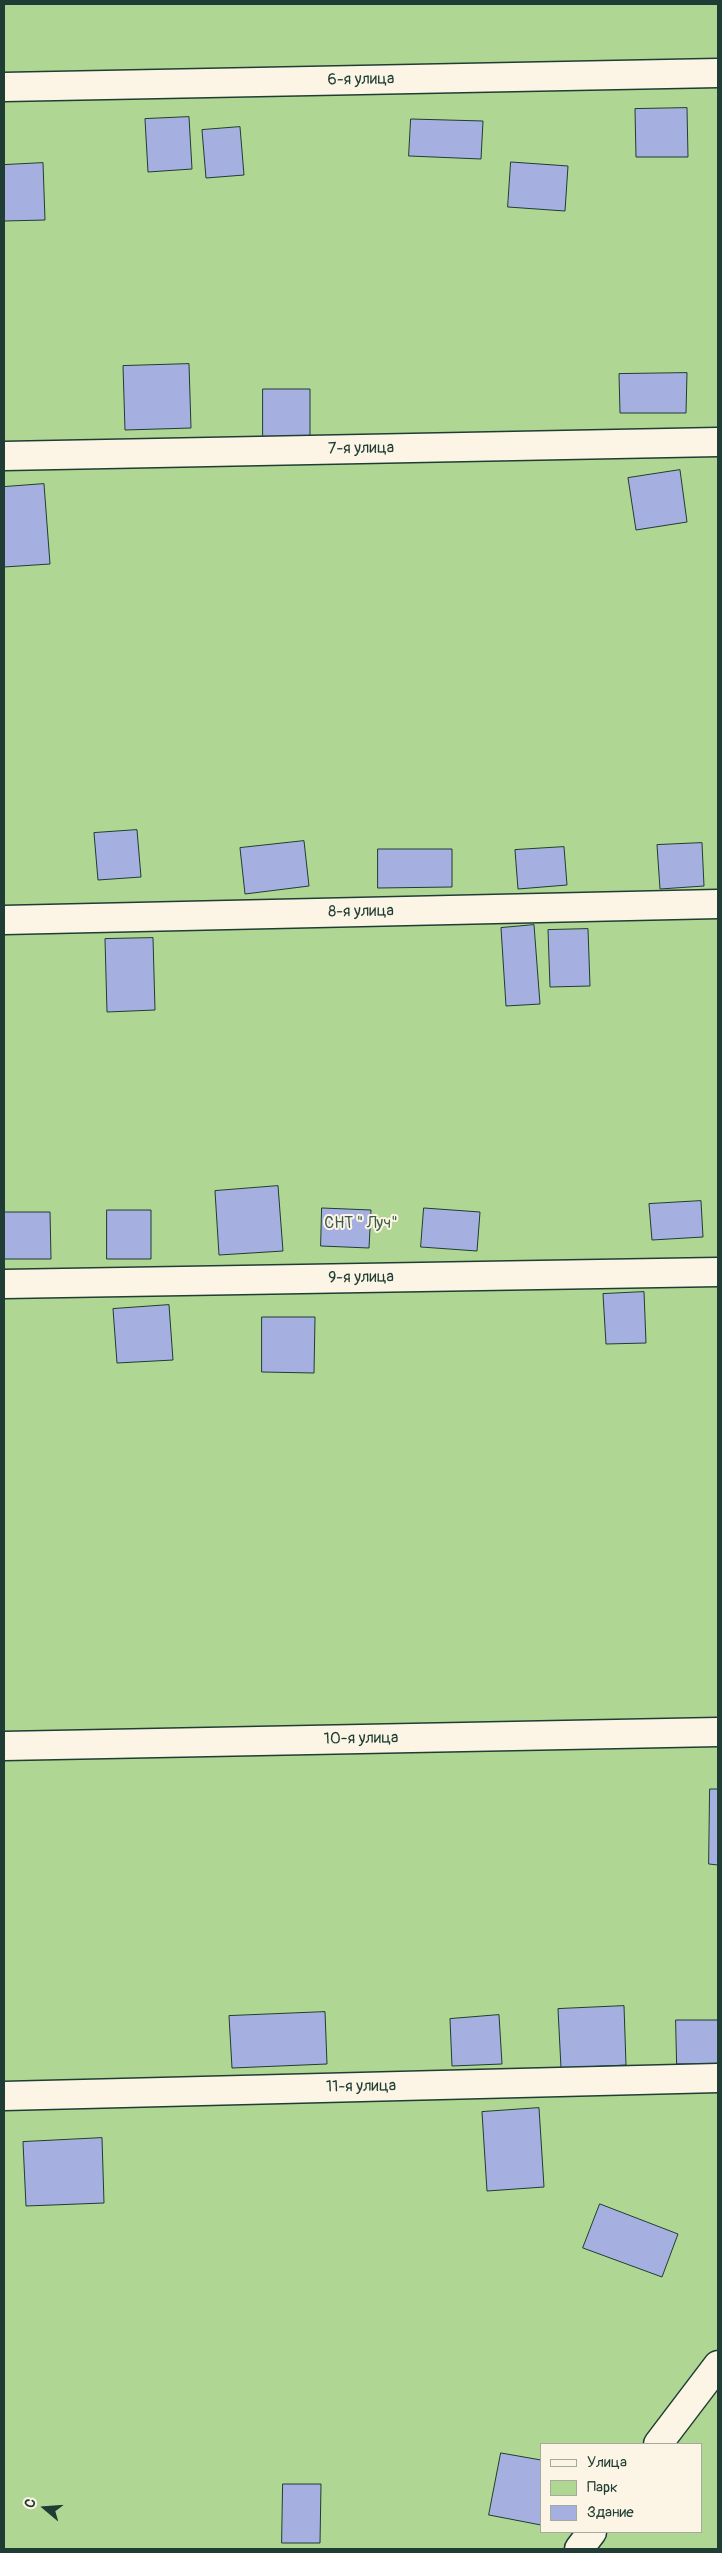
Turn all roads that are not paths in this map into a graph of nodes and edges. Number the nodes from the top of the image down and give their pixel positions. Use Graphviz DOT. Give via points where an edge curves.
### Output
graph roads {
  1 [pos="718,73"];
  2 [pos="4,87"];
  3 [pos="718,442"];
  4 [pos="4,456"];
  5 [pos="718,904"];
  6 [pos="4,920"];
  7 [pos="718,1272"];
  8 [pos="4,1284"];
  9 [pos="718,1732"];
  10 [pos="4,1746"];
  11 [pos="718,2078"];
  12 [pos="4,2096"];
  13 [pos="718,2365"];
  14 [pos="659,2443"];
  15 [pos="591,2533"];
  16 [pos="579,2549"];
  1 -- 2 [label="street, 6-я улица"];
  3 -- 4 [label="street, 7-я улица"];
  5 -- 6 [label="street, 8-я улица"];
  7 -- 8 [label="street, 9-я улица"];
  9 -- 10 [label="street, 10-я улица"];
  11 -- 12 [label="street, 11-я улица"];
  13 -- 14 [label="street"];
  15 -- 16 [label="street"];
}
